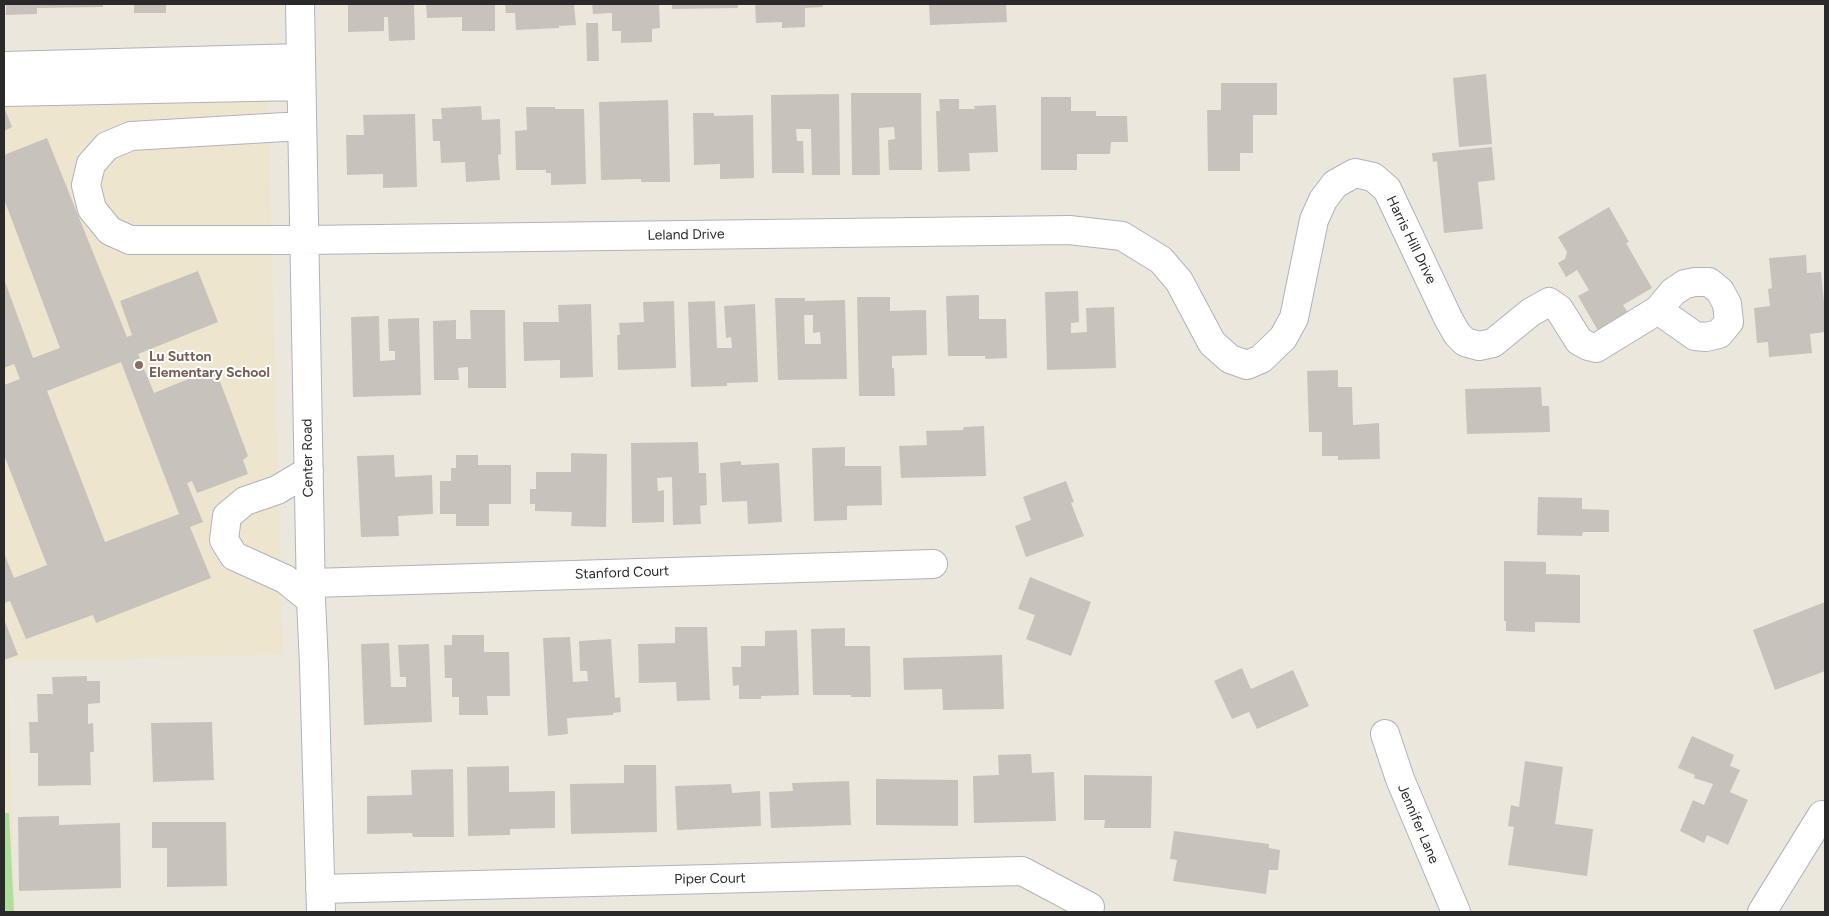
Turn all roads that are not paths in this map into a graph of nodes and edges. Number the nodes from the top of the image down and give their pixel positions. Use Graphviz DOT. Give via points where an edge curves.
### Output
graph roads {
  1 [pos="300,4"];
  2 [pos="301,58"];
  3 [pos="4,66"];
  4 [pos="301,86"];
  5 [pos="4,92"];
  6 [pos="302,126"];
  7 [pos="1069,230"];
  8 [pos="303,240"];
  9 [pos="1658,310"];
  10 [pos="309,472"];
  11 [pos="933,564"];
  12 [pos="311,592"];
  13 [pos="1385,734"];
  14 [pos="1822,815"];
  15 [pos="321,900"];
  16 [pos="1090,907"];
  17 [pos="1456,912"];
  18 [pos="1762,912"];
  1 -- 2 [label="street, Center Road"];
  2 -- 3 [label="street"];
  2 -- 4 [label="street, Center Road"];
  4 -- 5 [label="street"];
  4 -- 6 [label="street, Center Road"];
  6 -- 8 [label="street, Center Road"];
  6 -- 8 [label="street, Leland Drive" via="131,136 107,146 91,164 86,185 92,208 110,231 130,240"];
  7 -- 8 [label="street, Leland Drive"];
  7 -- 9 [label="street, Harris Hill Drive" via="1122,236 1161,260 1179,280 1212,343 1230,359 1247,365 1261,359 1284,338 1294,318 1314,220 1335,184 1355,173 1373,177 1387,189 1448,318 1465,342 1479,346 1493,343 1531,312 1549,302 1559,309 1579,341 1596,348"];
  8 -- 10 [label="street, Center Road"];
  10 -- 12 [label="street, Center Road"];
  10 -- 12 [label="street" via="278,490 245,501 226,516 224,540 234,556"];
  11 -- 12 [label="street, Stanford Court"];
  12 -- 15 [label="street, Center Road"];
  13 -- 17 [label="street, Jennifer Lane" via="1403,788"];
  14 -- 18 [label="street"];
  15 -- 16 [label="street, Piper Court" via="1022,871"];
}
